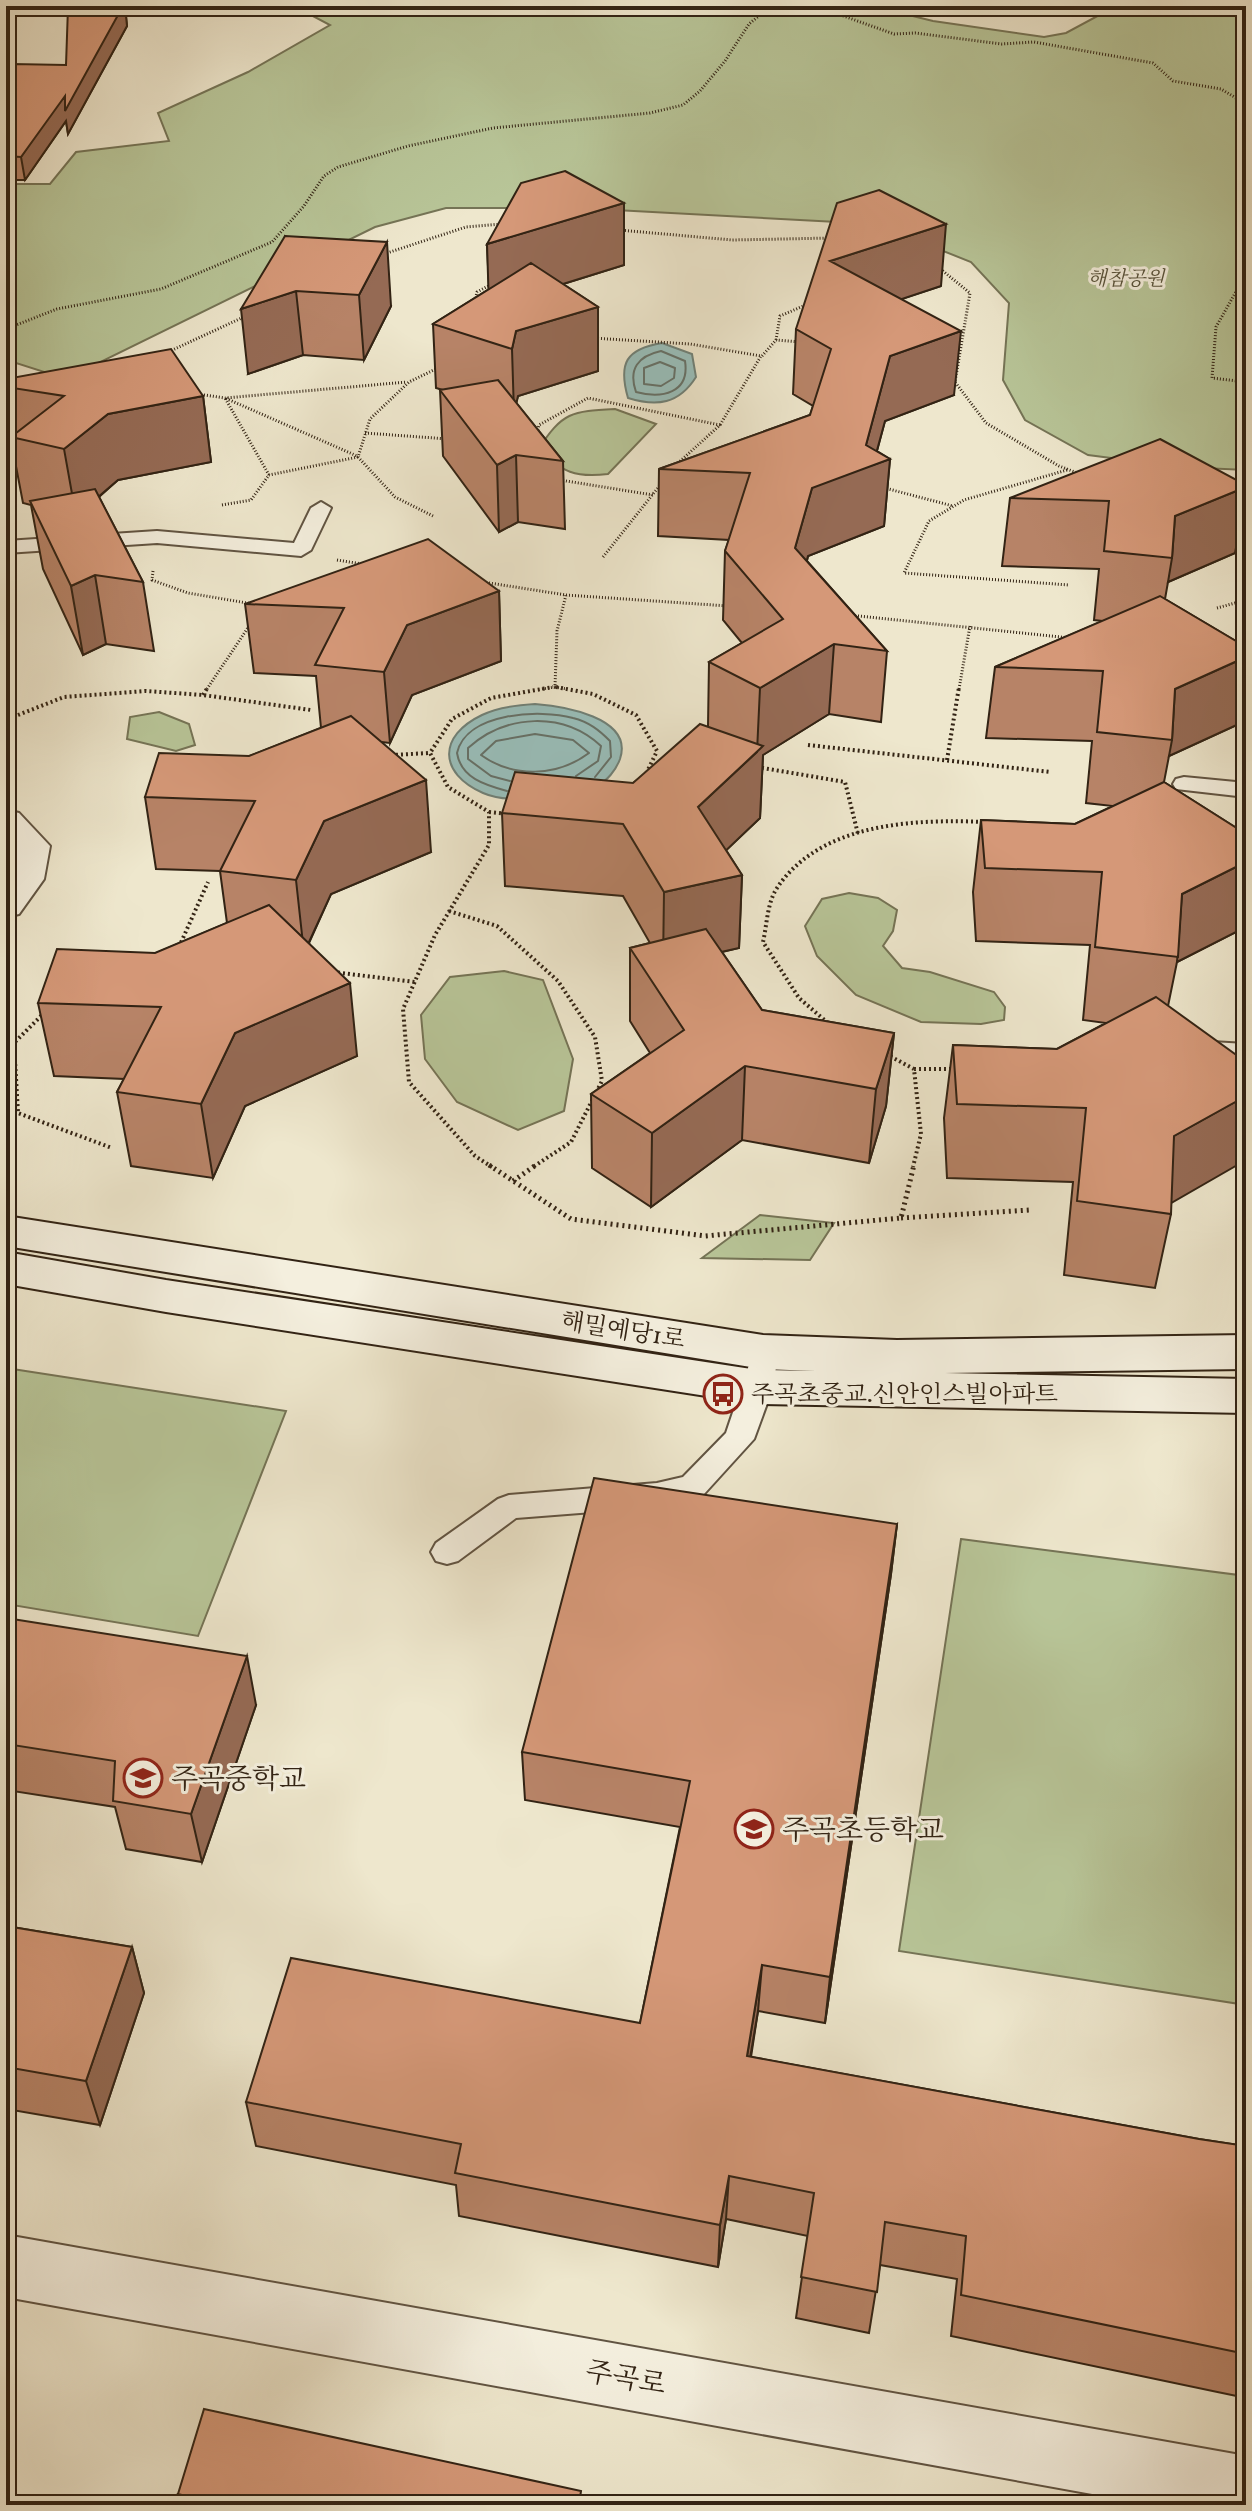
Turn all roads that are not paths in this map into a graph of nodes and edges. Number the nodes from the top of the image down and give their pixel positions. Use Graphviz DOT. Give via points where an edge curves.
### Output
graph roads {
  1 [pos="321,508"];
  2 [pos="6,547"];
  3 [pos="1184,784"];
  4 [pos="1246,790"];
  5 [pos="6,821"];
  6 [pos="6,906"];
  7 [pos="1166,1046"];
  8 [pos="1246,1052"];
  9 [pos="6,1231"];
  10 [pos="6,1268"];
  11 [pos="1246,1352"];
  12 [pos="761,1370"];
  13 [pos="1246,1396"];
  14 [pos="447,1552"];
  15 [pos="6,2266"];
  16 [pos="1246,2489"];
  1 -- 2 [label="lane" via="301,550 157,537"];
  3 -- 4 [label="lane"];
  5 -- 6 [label="street" via="32,846 25,879"];
  7 -- 8 [label="lane"];
  9 -- 12 [label="street, 해밀예당1로"];
  10 -- 12 [label="street, 해밀예당1로" via="166,1296"];
  11 -- 12 [label="street, 해밀예당1로" via="897,1357"];
  12 -- 13 [label="street, 해밀예당1로"];
  12 -- 14 [label="lane" via="739,1439 693,1486 657,1495 509,1507"];
  15 -- 16 [label="street, 주곡로"];
}
